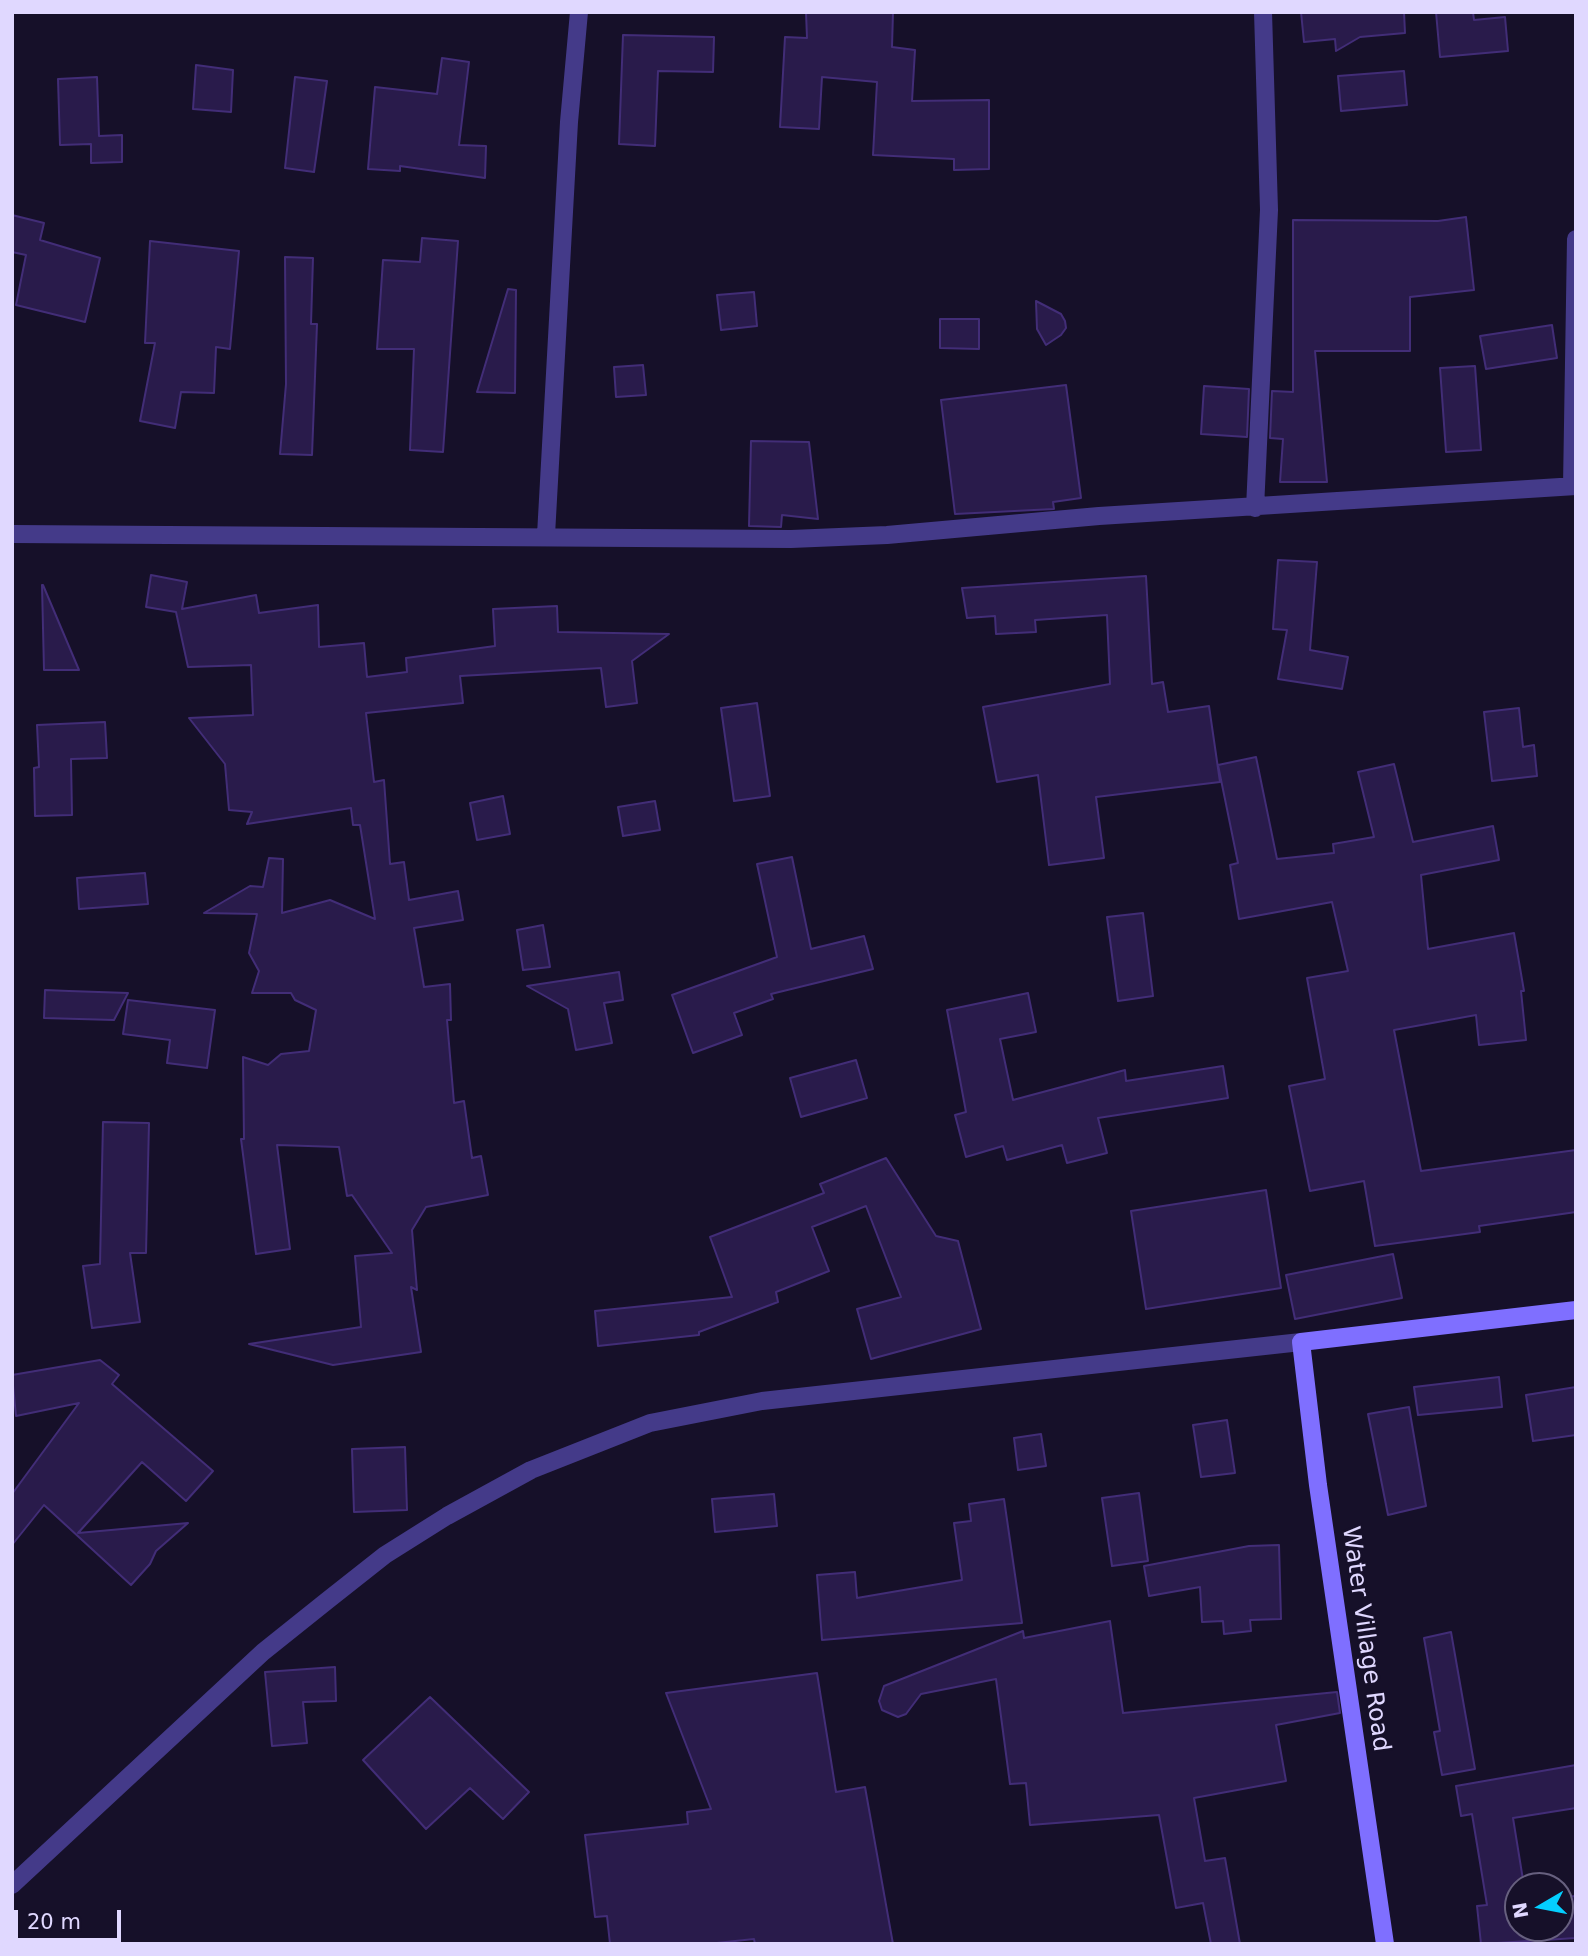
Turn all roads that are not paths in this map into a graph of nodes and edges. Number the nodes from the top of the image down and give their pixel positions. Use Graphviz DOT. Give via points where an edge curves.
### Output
graph roads {
  1 [pos="579,12"];
  2 [pos="1263,12"];
  3 [pos="1576,239"];
  4 [pos="1574,486"];
  5 [pos="1255,508"];
  6 [pos="12,534"];
  7 [pos="546,535"];
  8 [pos="1576,1310"];
  9 [pos="1301,1342"];
  10 [pos="12,1885"];
  11 [pos="1385,1944"];
  1 -- 7 [label="street"];
  2 -- 5 [label="street" via="1269,210"];
  3 -- 4 [label="street"];
  4 -- 5 [label="street"];
  5 -- 7 [label="street" via="1099,516 887,536 653,539"];
  6 -- 7 [label="street"];
  8 -- 9 [label="street"];
  9 -- 10 [label="street" via="762,1401 650,1423 531,1470 385,1555 263,1652"];
  9 -- 11 [label="street, Water Village Road"];
}
